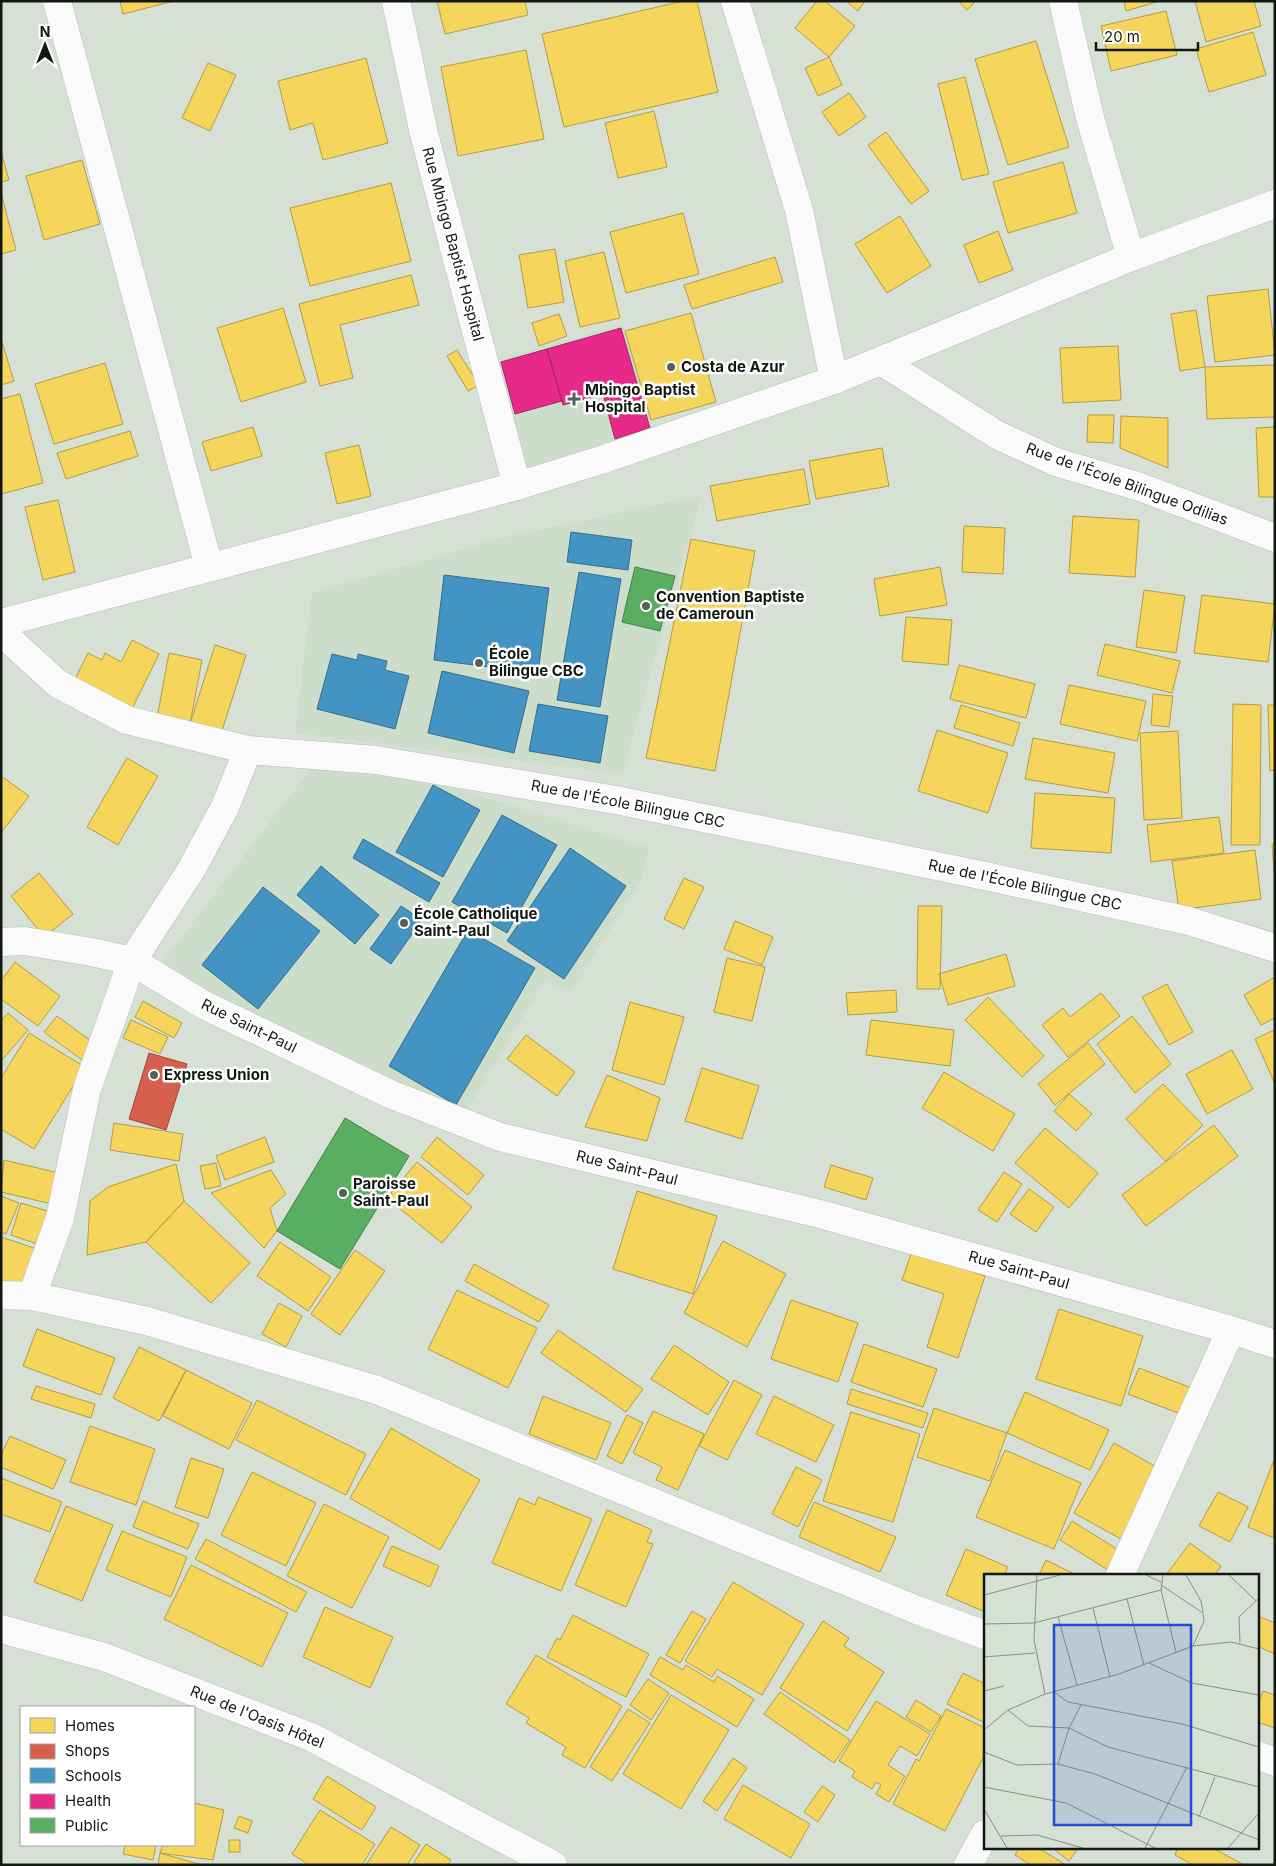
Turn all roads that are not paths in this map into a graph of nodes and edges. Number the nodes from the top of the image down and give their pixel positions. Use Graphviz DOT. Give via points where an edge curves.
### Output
graph roads {
  1 [pos="57,1"];
  2 [pos="396,1"];
  3 [pos="735,1"];
  4 [pos="1063,1"];
  5 [pos="1275,204"];
  6 [pos="1131,257"];
  7 [pos="881,361"];
  8 [pos="834,380"];
  9 [pos="517,486"];
  10 [pos="1275,538"];
  11 [pos="210,567"];
  12 [pos="1,623"];
  13 [pos="1,632"];
  14 [pos="248,750"];
  15 [pos="1,942"];
  16 [pos="1275,948"];
  17 [pos="132,961"];
  18 [pos="1,1295"];
  19 [pos="32,1296"];
  20 [pos="1231,1330"];
  21 [pos="1275,1344"];
  22 [pos="1120,1574"];
  23 [pos="1,1629"];
  24 [pos="984,1634"];
  25 [pos="1258,1755"];
  26 [pos="1275,1762"];
  27 [pos="984,1836"];
  28 [pos="553,1865"];
  29 [pos="968,1865"];
  1 -- 11 [label="street"];
  2 -- 9 [label="street, Rue Mbingo Baptist Hospital" via="424,134"];
  3 -- 8 [label="street" via="799,210"];
  4 -- 6 [label="street" via="1090,118"];
  5 -- 6 [label="street"];
  6 -- 7 [label="street"];
  7 -- 8 [label="street"];
  7 -- 10 [label="street, Rue de l'École Bilingue Odilias" via="997,435 1047,458 1140,487"];
  8 -- 9 [label="street" via="724,420"];
  9 -- 11 [label="street"];
  11 -- 12 [label="street"];
  13 -- 14 [label="street, Rue de l'École Bilingue CBC" via="58,684 127,720"];
  14 -- 16 [label="street, Rue de l'École Bilingue CBC" via="376,760 616,800 990,877 1189,922"];
  14 -- 17 [label="street" via="225,807 191,870"];
  15 -- 17 [label="street, Rue Saint-Paul" via="24,941"];
  17 -- 19 [label="street" via="87,1089 60,1218"];
  17 -- 20 [label="street, Rue Saint-Paul" via="204,1005 390,1094 500,1137 820,1214"];
  18 -- 19 [label="street"];
  19 -- 24 [label="street" via="147,1321 377,1390 908,1606"];
  20 -- 21 [label="street, Rue Saint-Paul"];
  20 -- 22 [label="street"];
  23 -- 28 [label="street, Rue de l'Oasis Hôtel" via="104,1657 311,1736"];
  25 -- 26 [label="street"];
  27 -- 29 [label="street"];
}
